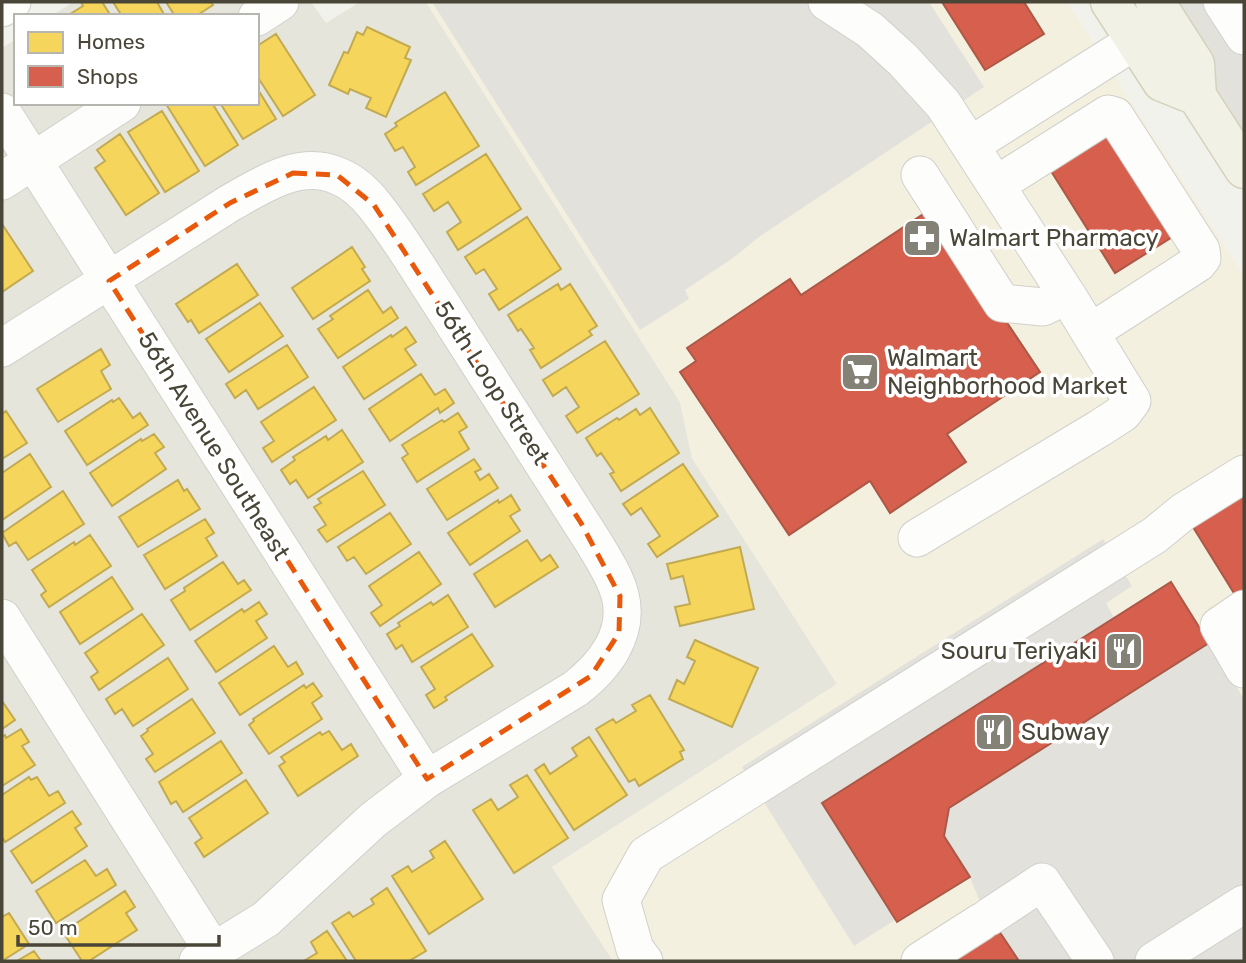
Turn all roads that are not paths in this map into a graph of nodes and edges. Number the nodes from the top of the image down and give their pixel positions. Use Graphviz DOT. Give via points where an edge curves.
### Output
graph roads {
  1 [pos="12,2"];
  2 [pos="281,2"];
  3 [pos="827,2"];
  4 [pos="1110,2"];
  5 [pos="1155,2"];
  6 [pos="1222,2"];
  7 [pos="2,8"];
  8 [pos="259,16"];
  9 [pos="1244,36"];
  10 [pos="1135,41"];
  11 [pos="1197,96"];
  12 [pos="119,105"];
  13 [pos="2,112"];
  14 [pos="971,145"];
  15 [pos="33,161"];
  16 [pos="1244,169"];
  17 [pos="920,175"];
  18 [pos="2,181"];
  19 [pos="996,185"];
  20 [pos="109,281"];
  21 [pos="1067,295"];
  22 [pos="1091,332"];
  23 [pos="2,348"];
  24 [pos="1244,474"];
  25 [pos="917,538"];
  26 [pos="1244,609"];
  27 [pos="2,618"];
  28 [pos="1244,669"];
  29 [pos="427,779"];
  30 [pos="1244,904"];
  31 [pos="205,956"];
  32 [pos="644,961"];
  33 [pos="920,961"];
  34 [pos="1095,961"];
  35 [pos="1154,961"];
  1 -- 7 [label="street"];
  2 -- 8 [label="street"];
  3 -- 14 [label="street" via="870,30 903,60 943,104"];
  4 -- 10 [label="main road"];
  5 -- 11 [label="main road" via="1195,64"];
  6 -- 9 [label="street"];
  10 -- 11 [label="main road" via="1162,82"];
  10 -- 14 [label="street"];
  11 -- 16 [label="main road"];
  12 -- 15 [label="street"];
  13 -- 15 [label="street, 56th Avenue Southeast"];
  14 -- 19 [label="street"];
  15 -- 18 [label="street"];
  15 -- 20 [label="street, 56th Avenue Southeast"];
  17 -- 21 [label="street" via="1002,303 1043,307"];
  19 -- 21 [label="street"];
  19 -- 22 [label="street" via="1108,114 1115,116 1202,258"];
  20 -- 23 [label="street"];
  20 -- 29 [label="street, 56th Avenue Southeast"];
  20 -- 29 [label="street, 56th Loop Street" via="261,186 314,170 337,175 363,192 407,252 610,571 622,617 620,633 591,676"];
  21 -- 22 [label="street"];
  22 -- 25 [label="street" via="1132,401 1123,412"];
  24 -- 32 [label="street" via="1183,512 1156,536 646,855 621,900 635,949"];
  26 -- 28 [label="street" via="1219,626"];
  27 -- 31 [label="street"];
  29 -- 31 [label="street" via="373,820 266,919"];
  30 -- 35 [label="street"];
  33 -- 34 [label="street" via="1042,882"];
}
